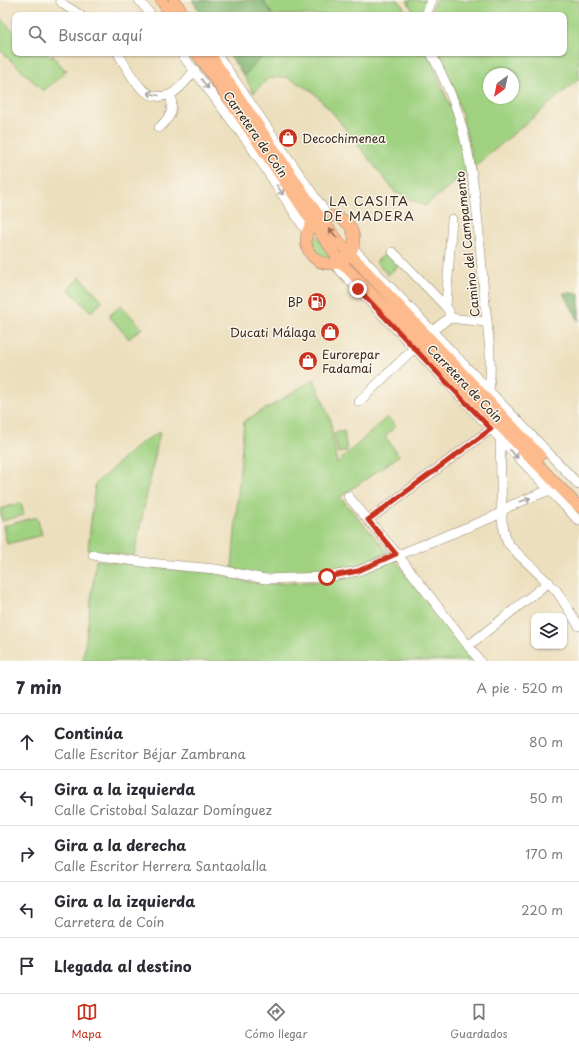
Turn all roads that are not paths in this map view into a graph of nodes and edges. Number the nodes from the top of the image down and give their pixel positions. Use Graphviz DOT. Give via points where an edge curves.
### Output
graph roads {
  1 [pos="60,0"];
  2 [pos="161,0"];
  3 [pos="174,0"];
  4 [pos="180,0"];
  5 [pos="432,0"];
  6 [pos="141,2"];
  7 [pos="75,12"];
  8 [pos="149,12"];
  9 [pos="169,12"];
  10 [pos="182,12"];
  11 [pos="188,12"];
  12 [pos="427,12"];
  13 [pos="120,56"];
  14 [pos="183,56"];
  15 [pos="199,56"];
  16 [pos="211,56"];
  17 [pos="218,56"];
  18 [pos="433,56"];
  19 [pos="195,70"];
  20 [pos="171,94"];
  21 [pos="159,128"];
  22 [pos="452,219"];
  23 [pos="317,222"];
  24 [pos="351,250"];
  25 [pos="393,252"];
  26 [pos="337,262"];
  27 [pos="446,307"];
  28 [pos="449,318"];
  29 [pos="487,322"];
  30 [pos="432,331"];
  31 [pos="414,348"];
  32 [pos="489,391"];
  33 [pos="359,402"];
  34 [pos="491,429"];
  35 [pos="500,438"];
  36 [pos="578,483"];
  37 [pos="550,490"];
  38 [pos="348,496"];
  39 [pos="579,497"];
  40 [pos="579,507"];
  41 [pos="502,511"];
  42 [pos="368,520"];
  43 [pos="579,521"];
  44 [pos="396,554"];
  45 [pos="93,555"];
  46 [pos="549,582"];
  47 [pos="579,626"];
  48 [pos="468,646"];
  49 [pos="480,661"];
  1 -- 7 [label="street"];
  2 -- 9 [label="main road"];
  3 -- 10 [label="main road"];
  4 -- 11 [label="street"];
  5 -- 12 [label="street"];
  6 -- 8 [label="street"];
  20 -- 13 [label="street, one-way" via="155,96 143,91"];
  14 -- 19 [label="street, Carretera de Coín"];
  15 -- 23 [label="main road"];
  16 -- 23 [label="main road"];
  17 -- 23 [label="street, Carretera de Coín"];
  18 -- 29 [label="street, Camino del Campamento" via="447,84 459,117 471,166"];
  19 -- 20 [label="street"];
  19 -- 23 [label="street, Carretera de Coín, one-way" via="250,146"];
  20 -- 21 [label="street" via="170,117"];
  22 -- 27 [label="street"];
  24 -- 23 [label="main road, one-way"];
  23 -- 24 [label="main road" via="336,217 343,220 352,232 354,240"];
  23 -- 26 [label="main road"];
  23 -- 26 [label="main road" via="306,241 308,249 320,261"];
  24 -- 26 [label="main road"];
  24 -- 30 [label="street, Carretera de Coín"];
  24 -- 39 [label="main road"];
  25 -- 27 [label="street"];
  26 -- 31 [label="street, Carretera de Coín"];
  26 -- 40 [label="main road, Carretera de Coín"];
  27 -- 28 [label="street"];
  28 -- 29 [label="street"];
  28 -- 30 [label="street"];
  29 -- 32 [label="street, Camino del Campamento"];
  30 -- 32 [label="street, Carretera de Coín"];
  31 -- 33 [label="street"];
  31 -- 34 [label="street, Carretera de Coín"];
  32 -- 36 [label="street, Carretera de Coín"];
  34 -- 35 [label="street, Carretera de Coín"];
  34 -- 42 [label="street"];
  35 -- 37 [label="street, Carretera de Coín, one-way"];
  35 -- 41 [label="street"];
  41 -- 37 [label="street, one-way"];
  37 -- 43 [label="street, Carretera de Coín"];
  38 -- 42 [label="street"];
  41 -- 44 [label="street"];
  41 -- 46 [label="street" via="507,542"];
  42 -- 44 [label="street"];
  44 -- 45 [label="street" via="358,571 327,577 265,580 215,569"];
  44 -- 48 [label="street"];
  46 -- 47 [label="street"];
  46 -- 48 [label="street"];
  48 -- 49 [label="street"];
}
